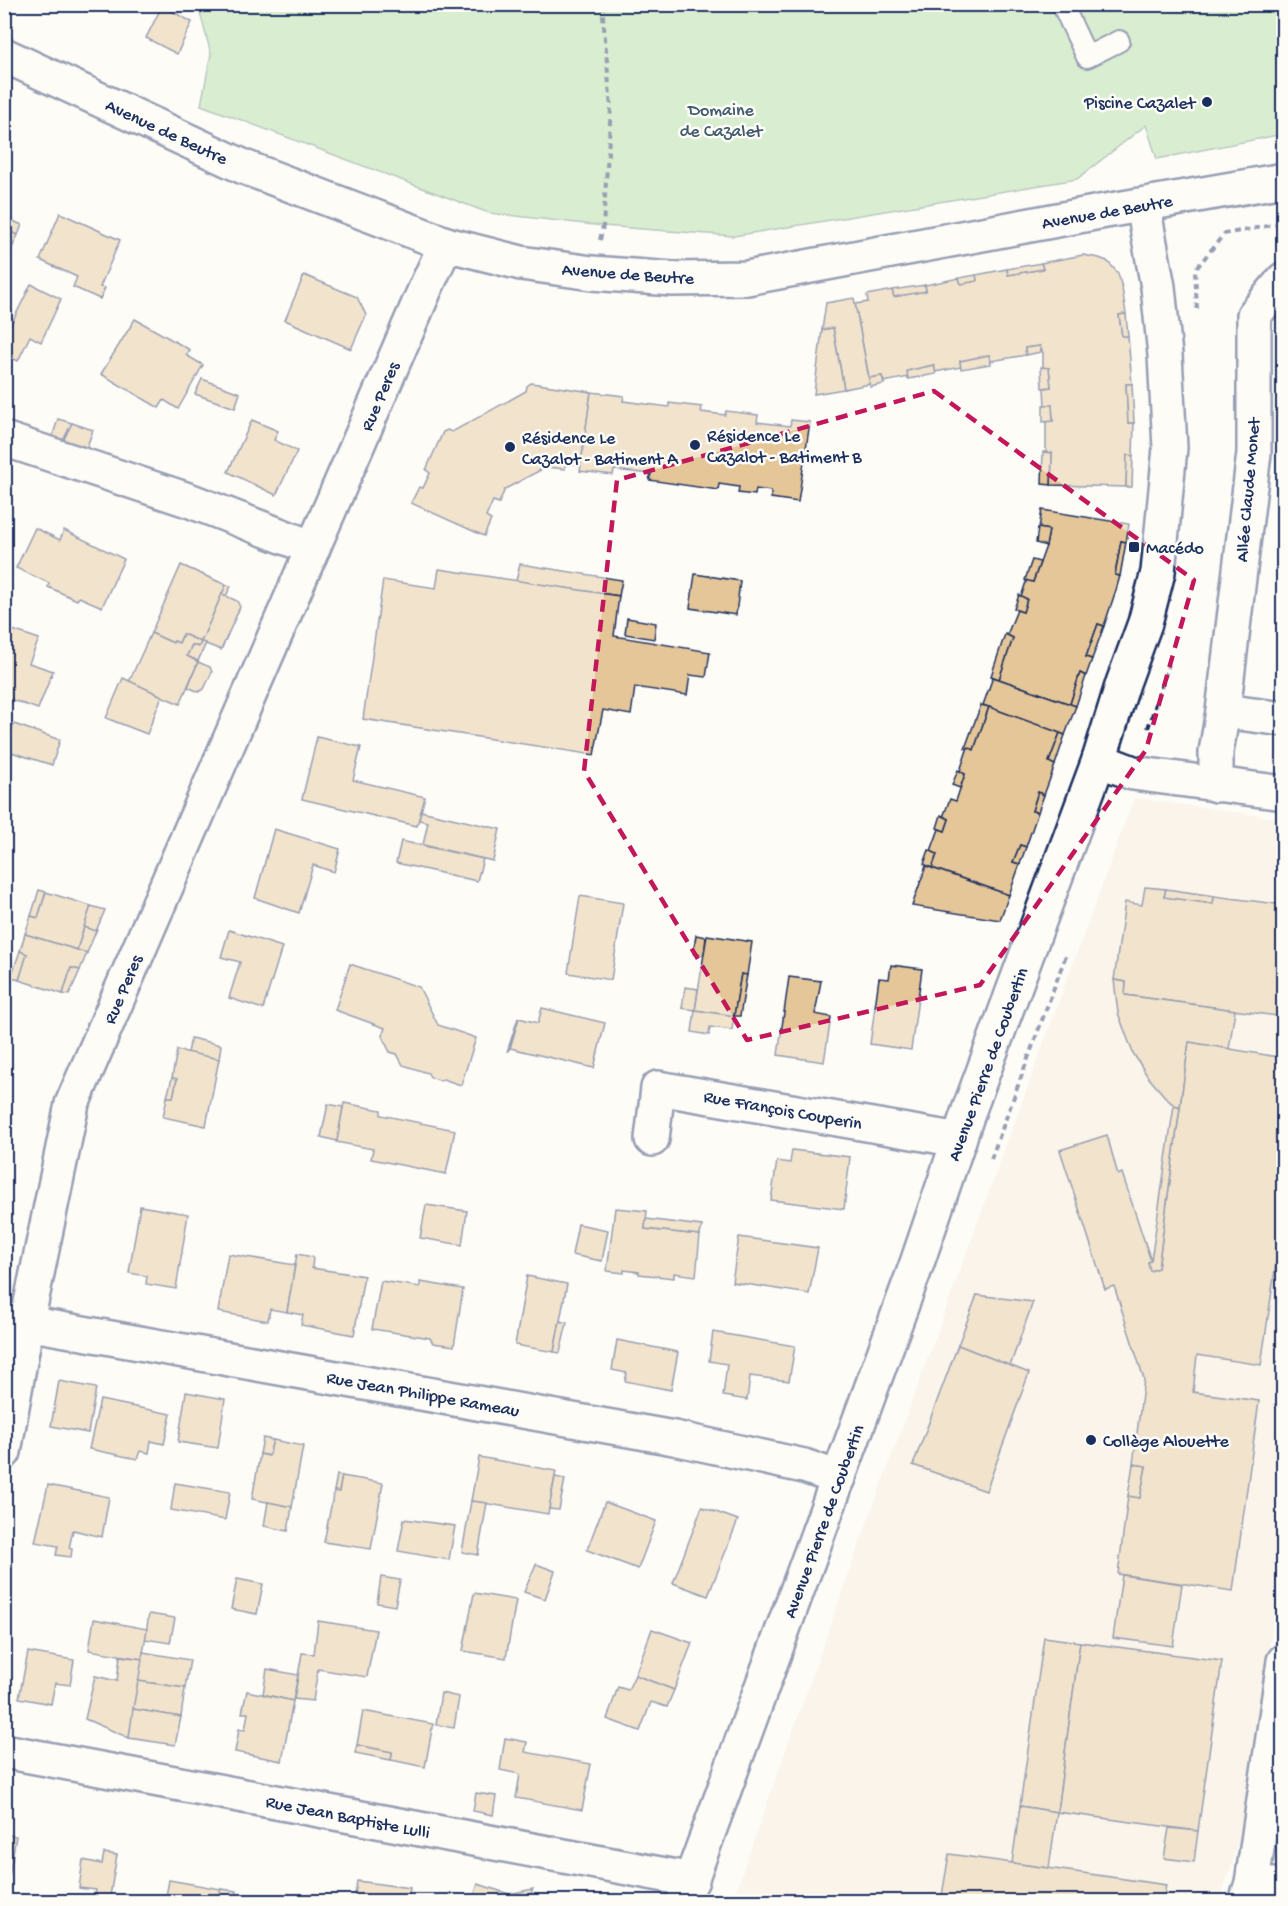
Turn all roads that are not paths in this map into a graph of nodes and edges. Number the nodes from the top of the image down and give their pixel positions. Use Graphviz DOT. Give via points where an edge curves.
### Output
graph roads {
  1 [pos="1062,4"];
  2 [pos="1119,41"];
  3 [pos="4,56"];
  4 [pos="1284,180"];
  5 [pos="1143,205"];
  6 [pos="446,244"];
  7 [pos="1284,279"];
  8 [pos="4,439"];
  9 [pos="313,548"];
  10 [pos="1223,711"];
  11 [pos="1284,719"];
  12 [pos="1099,760"];
  13 [pos="1216,785"];
  14 [pos="1284,793"];
  15 [pos="652,1139"];
  16 [pos="958,1140"];
  17 [pos="16,1320"];
  18 [pos="4,1452"];
  19 [pos="839,1478"];
  20 [pos="1284,1661"];
  21 [pos="4,1751"];
  22 [pos="1261,1890"];
  23 [pos="687,1891"];
  1 -- 2 [label="lane" via="1087,57"];
  3 -- 6 [label="street, Avenue de Beutre" via="244,167"];
  4 -- 5 [label="street, Avenue de Beutre"];
  5 -- 6 [label="street, Avenue de Beutre" via="747,278 672,279 592,273 520,263"];
  5 -- 12 [label="street, Avenue Pierre de Coubertin" via="1158,287 1170,448 1158,572"];
  6 -- 9 [label="street, Rue Peres"];
  7 -- 10 [label="street, Allée Claude Monet" via="1254,315 1254,453"];
  8 -- 9 [label="street" via="191,501"];
  9 -- 17 [label="street, Rue Peres" via="72,1104"];
  10 -- 11 [label="street"];
  10 -- 13 [label="street, Allée Claude Monet" via="1216,752"];
  12 -- 13 [label="street" via="1133,773"];
  12 -- 16 [label="street, Avenue Pierre de Coubertin"];
  13 -- 14 [label="street"];
  15 -- 16 [label="street, Rue François Couperin" via="658,1088"];
  16 -- 19 [label="street, Avenue Pierre de Coubertin"];
  17 -- 18 [label="street, Rue Peres"];
  17 -- 19 [label="street, Rue Jean Philippe Rameau" via="674,1438 804,1466"];
  19 -- 23 [label="street, Avenue Pierre de Coubertin"];
  20 -- 22 [label="street"];
  21 -- 23 [label="street, Rue Jean Baptiste Lulli"];
}
